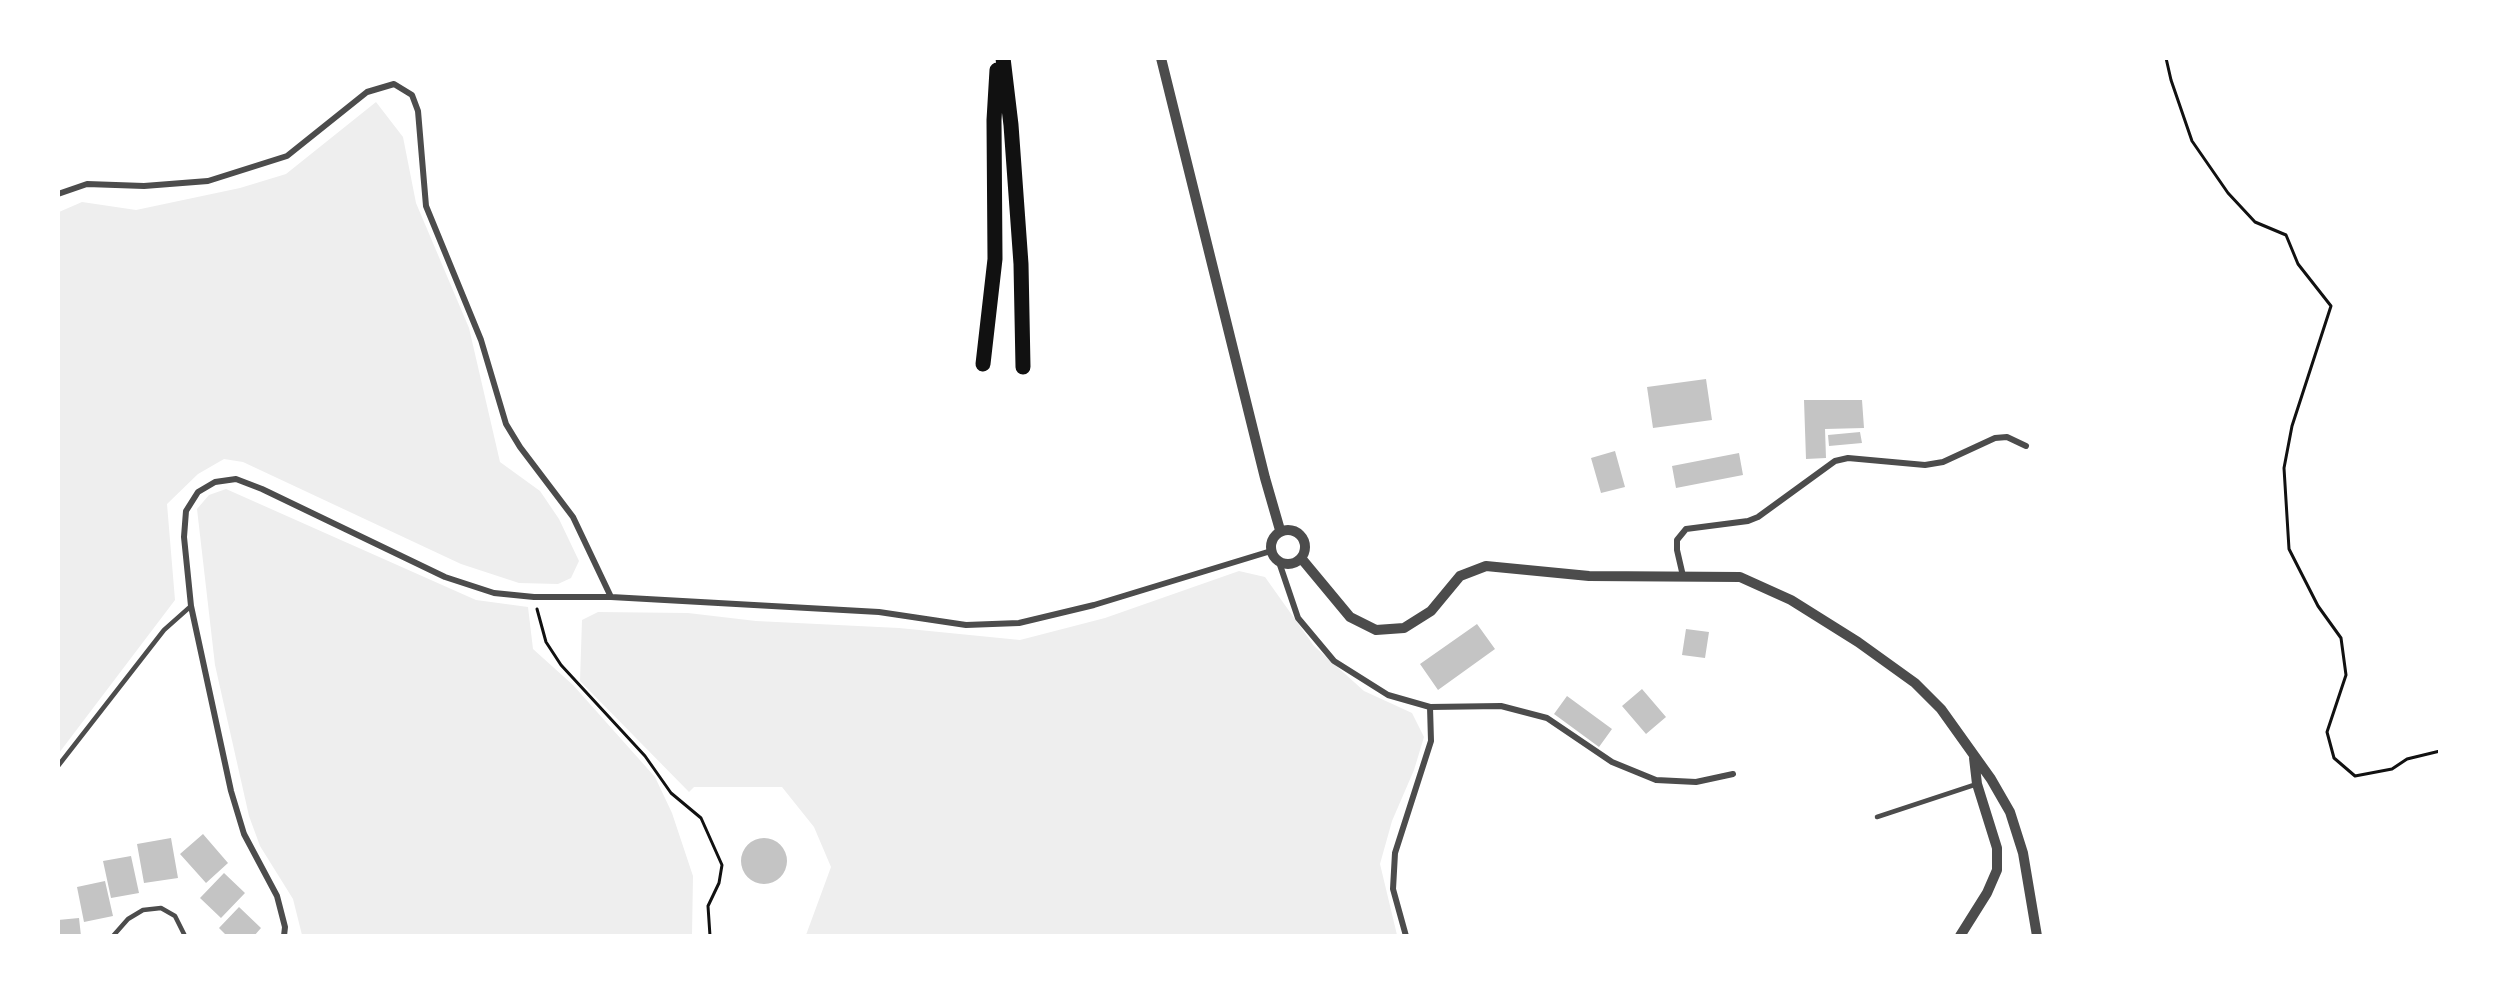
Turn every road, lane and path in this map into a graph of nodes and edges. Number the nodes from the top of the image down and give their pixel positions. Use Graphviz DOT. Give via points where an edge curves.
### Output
graph roads {
  1 [pos="998,58"];
  2 [pos="1003,58"];
  3 [pos="1161,58"];
  4 [pos="2166,58"];
  5 [pos="58,194"];
  6 [pos="983,364"];
  7 [pos="1023,367"];
  8 [pos="2026,446"];
  9 [pos="1280,530"];
  10 [pos="1270,551"];
  11 [pos="1301,558"];
  12 [pos="1280,562"];
  13 [pos="1683,576"];
  14 [pos="534,597"];
  15 [pos="610,597"];
  16 [pos="190,606"];
  17 [pos="1430,707"];
  18 [pos="2439,751"];
  19 [pos="1974,758"];
  20 [pos="58,766"];
  21 [pos="1733,774"];
  22 [pos="1977,784"];
  23 [pos="1877,817"];
  24 [pos="113,936"];
  25 [pos="185,936"];
  26 [pos="284,936"];
  27 [pos="710,936"];
  28 [pos="1406,936"];
  29 [pos="1960,936"];
  30 [pos="2037,936"];
  1 -- 6 [label="main road" via="994,120 995,259"];
  2 -- 7 [label="main road" via="1021,264"];
  3 -- 9 [label="street"];
  4 -- 18 [label="path" via="2192,141 2228,193 2254,222 2286,235 2298,264 2331,306 2292,426 2284,468 2289,549 2318,606 2341,638 2346,675 2327,732 2334,758 2355,776 2392,769 2407,759"];
  5 -- 15 [label="street" via="87,184 144,186 208,181 287,156 368,92 394,84 412,95 418,111 426,206 481,340 506,424 573,517"];
  8 -- 13 [label="street" via="2007,437 1995,438 1942,462 1925,465 1848,458 1835,461 1758,518 1686,529 1677,540"];
  9 -- 10 [label="street" via="1270,543"];
  9 -- 11 [label="street" via="1288,529 1302,536 1305,543"];
  10 -- 12 [label="street"];
  10 -- 15 [label="street" via="1094,605 1019,623 966,626 879,612"];
  11 -- 12 [label="street" via="1295,563"];
  11 -- 13 [label="street" via="1350,617 1376,630 1404,628 1431,610 1460,576 1486,566 1589,576"];
  12 -- 17 [label="street" via="1298,618 1334,661 1388,695"];
  13 -- 19 [label="street" via="1740,577 1791,600 1916,683 1941,709"];
  14 -- 15 [label="street"];
  14 -- 16 [label="street" via="494,593 445,577 236,479 215,482 198,492 186,511 184,537"];
  14 -- 27 [label="path" via="546,642 561,665 645,756 671,793 701,818 722,865 719,884 708,906"];
  16 -- 20 [label="lane" via="164,630"];
  16 -- 26 [label="street" via="231,791 244,834 277,896"];
  17 -- 21 [label="street" via="1501,706 1547,718 1611,762 1656,780 1696,782"];
  17 -- 28 [label="street" via="1431,741 1395,853 1393,889"];
  19 -- 22 [label="street"];
  19 -- 30 [label="street" via="2010,812 2023,853"];
  22 -- 23 [label="lane"];
  22 -- 29 [label="street" via="1997,848 1997,870 1988,893"];
  24 -- 25 [label="lane" via="128,919 143,910 161,908 175,916"];
}
